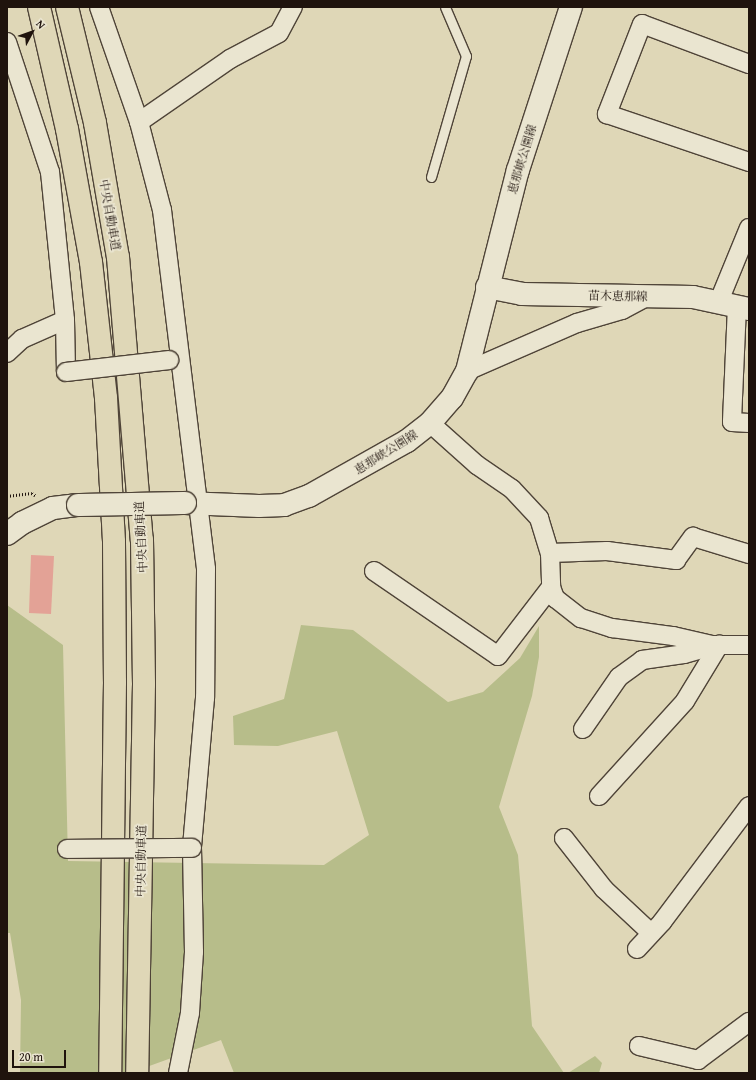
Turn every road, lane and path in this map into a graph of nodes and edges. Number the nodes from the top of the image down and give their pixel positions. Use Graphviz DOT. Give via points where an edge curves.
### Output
graph roads {
  1 [pos="39,7"];
  2 [pos="67,7"];
  3 [pos="99,7"];
  4 [pos="293,7"];
  5 [pos="445,7"];
  6 [pos="571,7"];
  7 [pos="7,42"];
  8 [pos="749,64"];
  9 [pos="139,122"];
  10 [pos="749,162"];
  11 [pos="431,177"];
  12 [pos="749,228"];
  13 [pos="487,287"];
  14 [pos="646,298"];
  15 [pos="735,305"];
  16 [pos="65,320"];
  17 [pos="7,353"];
  18 [pos="174,358"];
  19 [pos="467,371"];
  20 [pos="749,423"];
  21 [pos="430,424"];
  22 [pos="191,503"];
  23 [pos="7,534"];
  24 [pos="550,553"];
  25 [pos="749,554"];
  26 [pos="374,571"];
  27 [pos="551,587"];
  28 [pos="719,645"];
  29 [pos="749,645"];
  30 [pos="583,729"];
  31 [pos="599,796"];
  32 [pos="749,806"];
  33 [pos="564,838"];
  34 [pos="192,848"];
  35 [pos="68,849"];
  36 [pos="651,934"];
  37 [pos="637,949"];
  38 [pos="749,1022"];
  39 [pos="639,1046"];
  40 [pos="110,1073"];
  41 [pos="137,1073"];
  42 [pos="178,1073"];
  1 -- 40 [label="highway" via="67,129 91,262 106,398 114,542 116,682"];
  2 -- 41 [label="highway, 中央自動車道" via="95,123 118,257 142,532 144,684"];
  3 -- 9 [label="street"];
  4 -- 9 [label="street" via="279,33 230,59"];
  5 -- 11 [label="lane" via="466,56"];
  6 -- 13 [label="main road, 恵那峡公園線" via="518,170"];
  7 -- 16 [label="street" via="50,172"];
  8 -- 10 [label="street" via="642,24 607,114"];
  9 -- 18 [label="street" via="162,210"];
  12 -- 15 [label="street"];
  13 -- 14 [label="main road, 苗木恵那線" via="522,294"];
  13 -- 19 [label="main road, 恵那峡公園線"];
  14 -- 15 [label="main road, 苗木恵那線" via="693,297"];
  14 -- 19 [label="street" via="622,310 577,323"];
  15 -- 20 [label="street" via="732,422"];
  16 -- 17 [label="street" via="22,339"];
  16 -- 18 [label="street, bridge" via="66,372"];
  18 -- 22 [label="street"];
  19 -- 21 [label="main road, 恵那峡公園線" via="452,398"];
  21 -- 22 [label="main road, 恵那峡公園線" via="386,455 309,496 284,505"];
  21 -- 24 [label="street" via="477,465 512,489 539,518"];
  22 -- 23 [label="main road, 恵那峡公園線, bridge" via="78,505 54,508 22,523"];
  22 -- 34 [label="street" via="206,569 205,698"];
  24 -- 25 [label="street" via="607,550 676,560 693,537"];
  24 -- 27 [label="street"];
  26 -- 27 [label="street" via="498,656"];
  27 -- 28 [label="street" via="555,598 581,618 612,628"];
  28 -- 29 [label="street"];
  28 -- 30 [label="street" via="684,654 642,660 619,677"];
  28 -- 31 [label="street" via="685,701"];
  32 -- 36 [label="street"];
  33 -- 36 [label="street" via="604,889"];
  34 -- 35 [label="street, bridge"];
  34 -- 42 [label="street" via="194,952 190,1013"];
  36 -- 37 [label="street"];
  38 -- 39 [label="street" via="698,1060"];
}
